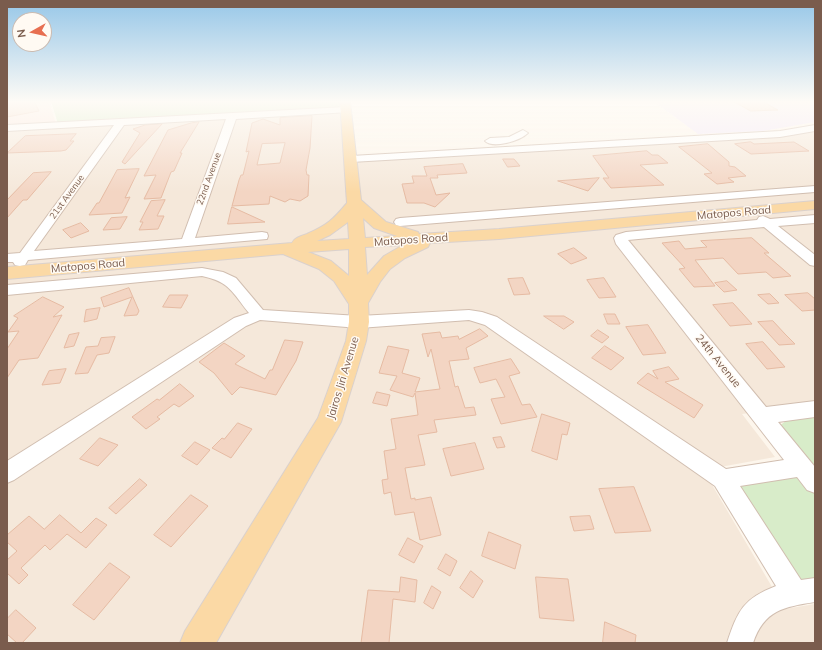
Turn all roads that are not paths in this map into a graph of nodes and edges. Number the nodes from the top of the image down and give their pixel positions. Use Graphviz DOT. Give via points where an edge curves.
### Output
graph roads {
  1 [pos="114,131"];
  2 [pos="226,131"];
  3 [pos="348,131"];
  4 [pos="796,131"];
  5 [pos="524,133"];
  6 [pos="495,152"];
  7 [pos="352,159"];
  8 [pos="815,189"];
  9 [pos="354,202"];
  10 [pos="815,205"];
  11 [pos="551,210"];
  12 [pos="753,211"];
  13 [pos="815,219"];
  14 [pos="400,222"];
  15 [pos="768,224"];
  16 [pos="562,229"];
  17 [pos="262,236"];
  18 [pos="435,238"];
  19 [pos="186,242"];
  20 [pos="357,243"];
  21 [pos="283,249"];
  22 [pos="24,256"];
  23 [pos="815,262"];
  24 [pos="9,268"];
  25 [pos="7,290"];
  26 [pos="358,312"];
  27 [pos="259,315"];
  28 [pos="815,409"];
  29 [pos="762,416"];
  30 [pos="802,467"];
  31 [pos="7,473"];
  32 [pos="724,479"];
  33 [pos="815,483"];
  34 [pos="805,592"];
  35 [pos="204,640"];
  36 [pos="740,643"];
  1 -- 22 [label="street, 21st Avenue"];
  2 -- 19 [label="street, 22nd Avenue"];
  3 -- 7 [label="main road, Jairos Jiri Avenue"];
  4 -- 6 [label="street"];
  5 -- 6 [label="street" via="511,140 488,141"];
  6 -- 7 [label="street"];
  7 -- 9 [label="main road, Jairos Jiri Avenue"];
  8 -- 11 [label="street"];
  9 -- 18 [label="main road" via="380,225 409,234"];
  9 -- 20 [label="main road, Jairos Jiri Avenue"];
  9 -- 21 [label="main road" via="340,222 317,236"];
  10 -- 12 [label="main road, Matopos Road"];
  11 -- 14 [label="street"];
  11 -- 16 [label="street"];
  12 -- 15 [label="street"];
  12 -- 16 [label="main road, Matopos Road"];
  13 -- 15 [label="street"];
  15 -- 23 [label="street"];
  15 -- 29 [label="street, 24th Avenue" via="621,238"];
  16 -- 18 [label="main road, Matopos Road"];
  17 -- 19 [label="street"];
  18 -- 20 [label="main road, Matopos Road"];
  18 -- 26 [label="main road" via="385,262 374,275"];
  19 -- 22 [label="street"];
  20 -- 21 [label="main road, Matopos Road"];
  20 -- 26 [label="main road, Jairos Jiri Avenue"];
  21 -- 24 [label="main road, Matopos Road"];
  21 -- 26 [label="main road" via="325,265 340,277"];
  22 -- 24 [label="street"];
  25 -- 27 [label="street" via="202,272 218,275 231,282"];
  26 -- 27 [label="street"];
  26 -- 32 [label="street" via="482,316"];
  26 -- 35 [label="main road, Jairos Jiri Avenue" via="356,341 329,422"];
  27 -- 31 [label="street" via="240,322"];
  28 -- 29 [label="street"];
  29 -- 30 [label="street, 24th Avenue"];
  30 -- 32 [label="street"];
  30 -- 33 [label="street, 24th Avenue"];
  32 -- 34 [label="street"];
  34 -- 36 [label="street" via="781,597 755,611 743,630"];
}
